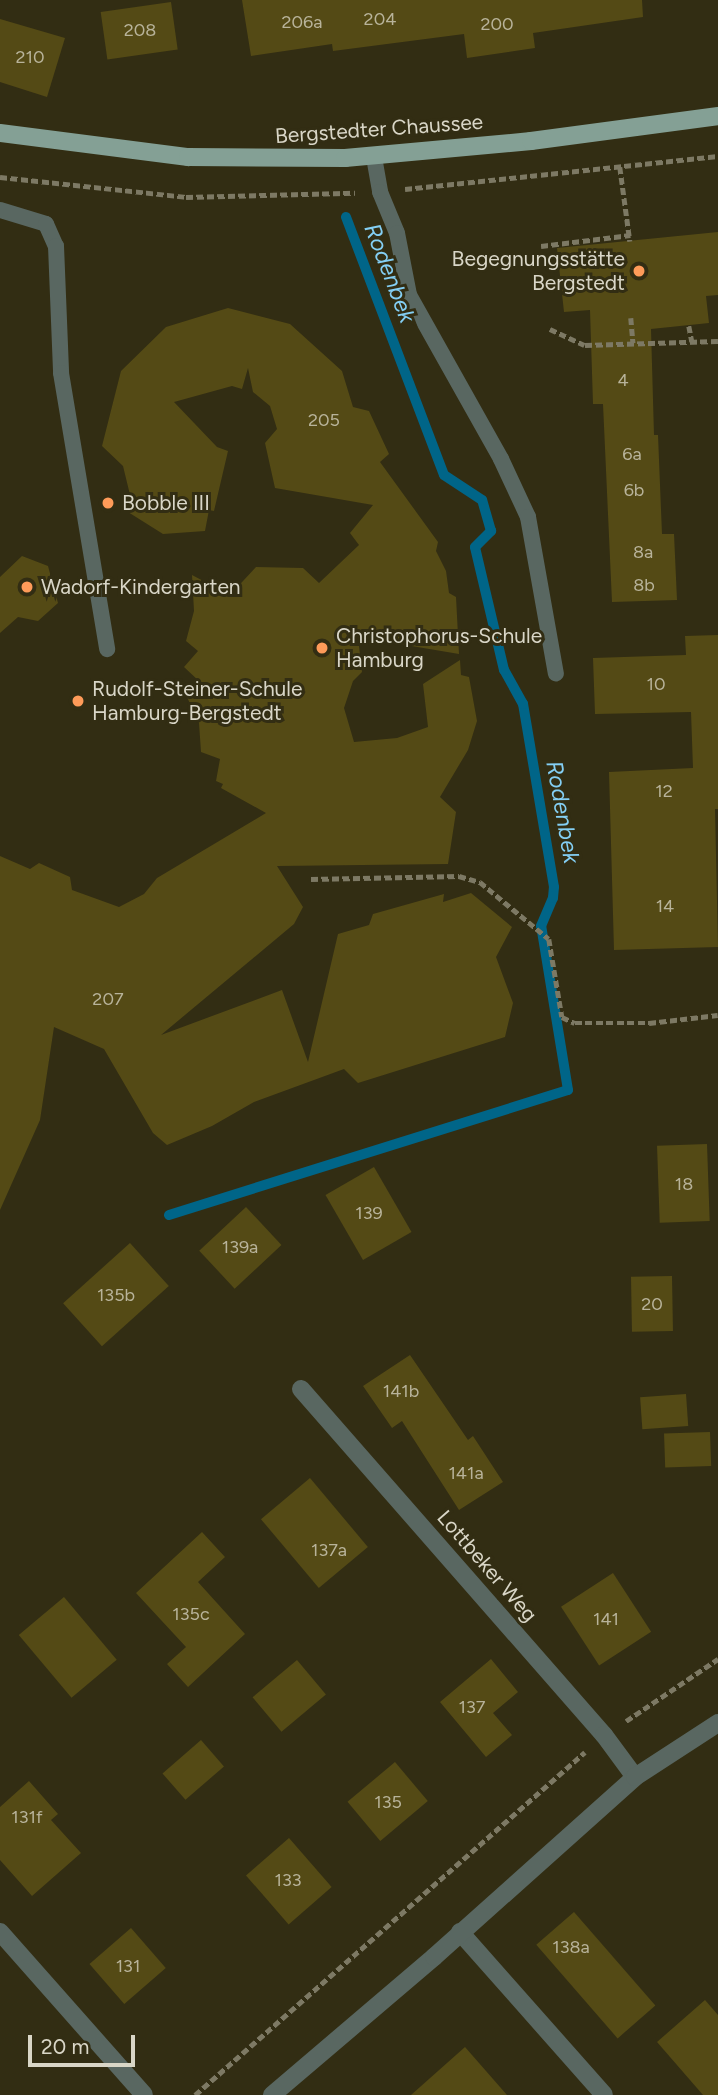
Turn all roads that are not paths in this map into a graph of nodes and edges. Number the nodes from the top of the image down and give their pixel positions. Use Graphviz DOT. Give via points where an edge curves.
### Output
graph roads {
  1 [pos="718,116"];
  2 [pos="0,133"];
  3 [pos="374,157"];
  4 [pos="0,210"];
  5 [pos="107,649"];
  6 [pos="556,674"];
  7 [pos="302,1389"];
  8 [pos="718,1723"];
  9 [pos="635,1777"];
  10 [pos="0,1932"];
  11 [pos="460,1932"];
  12 [pos="144,2095"];
  13 [pos="272,2095"];
  14 [pos="604,2095"];
  1 -- 3 [label="main road, Bergstedter Chaussee"];
  2 -- 3 [label="main road, Bergstedter Chaussee" via="188,157"];
  3 -- 6 [label="lane" via="380,192 397,233 409,295 528,517"];
  4 -- 5 [label="lane" via="46,224 56,246 61,373"];
  7 -- 9 [label="street, Lottbeker Weg" via="604,1735"];
  8 -- 9 [label="street"];
  9 -- 11 [label="street"];
  10 -- 12 [label="street"];
  11 -- 13 [label="street"];
  11 -- 14 [label="street"];
}
